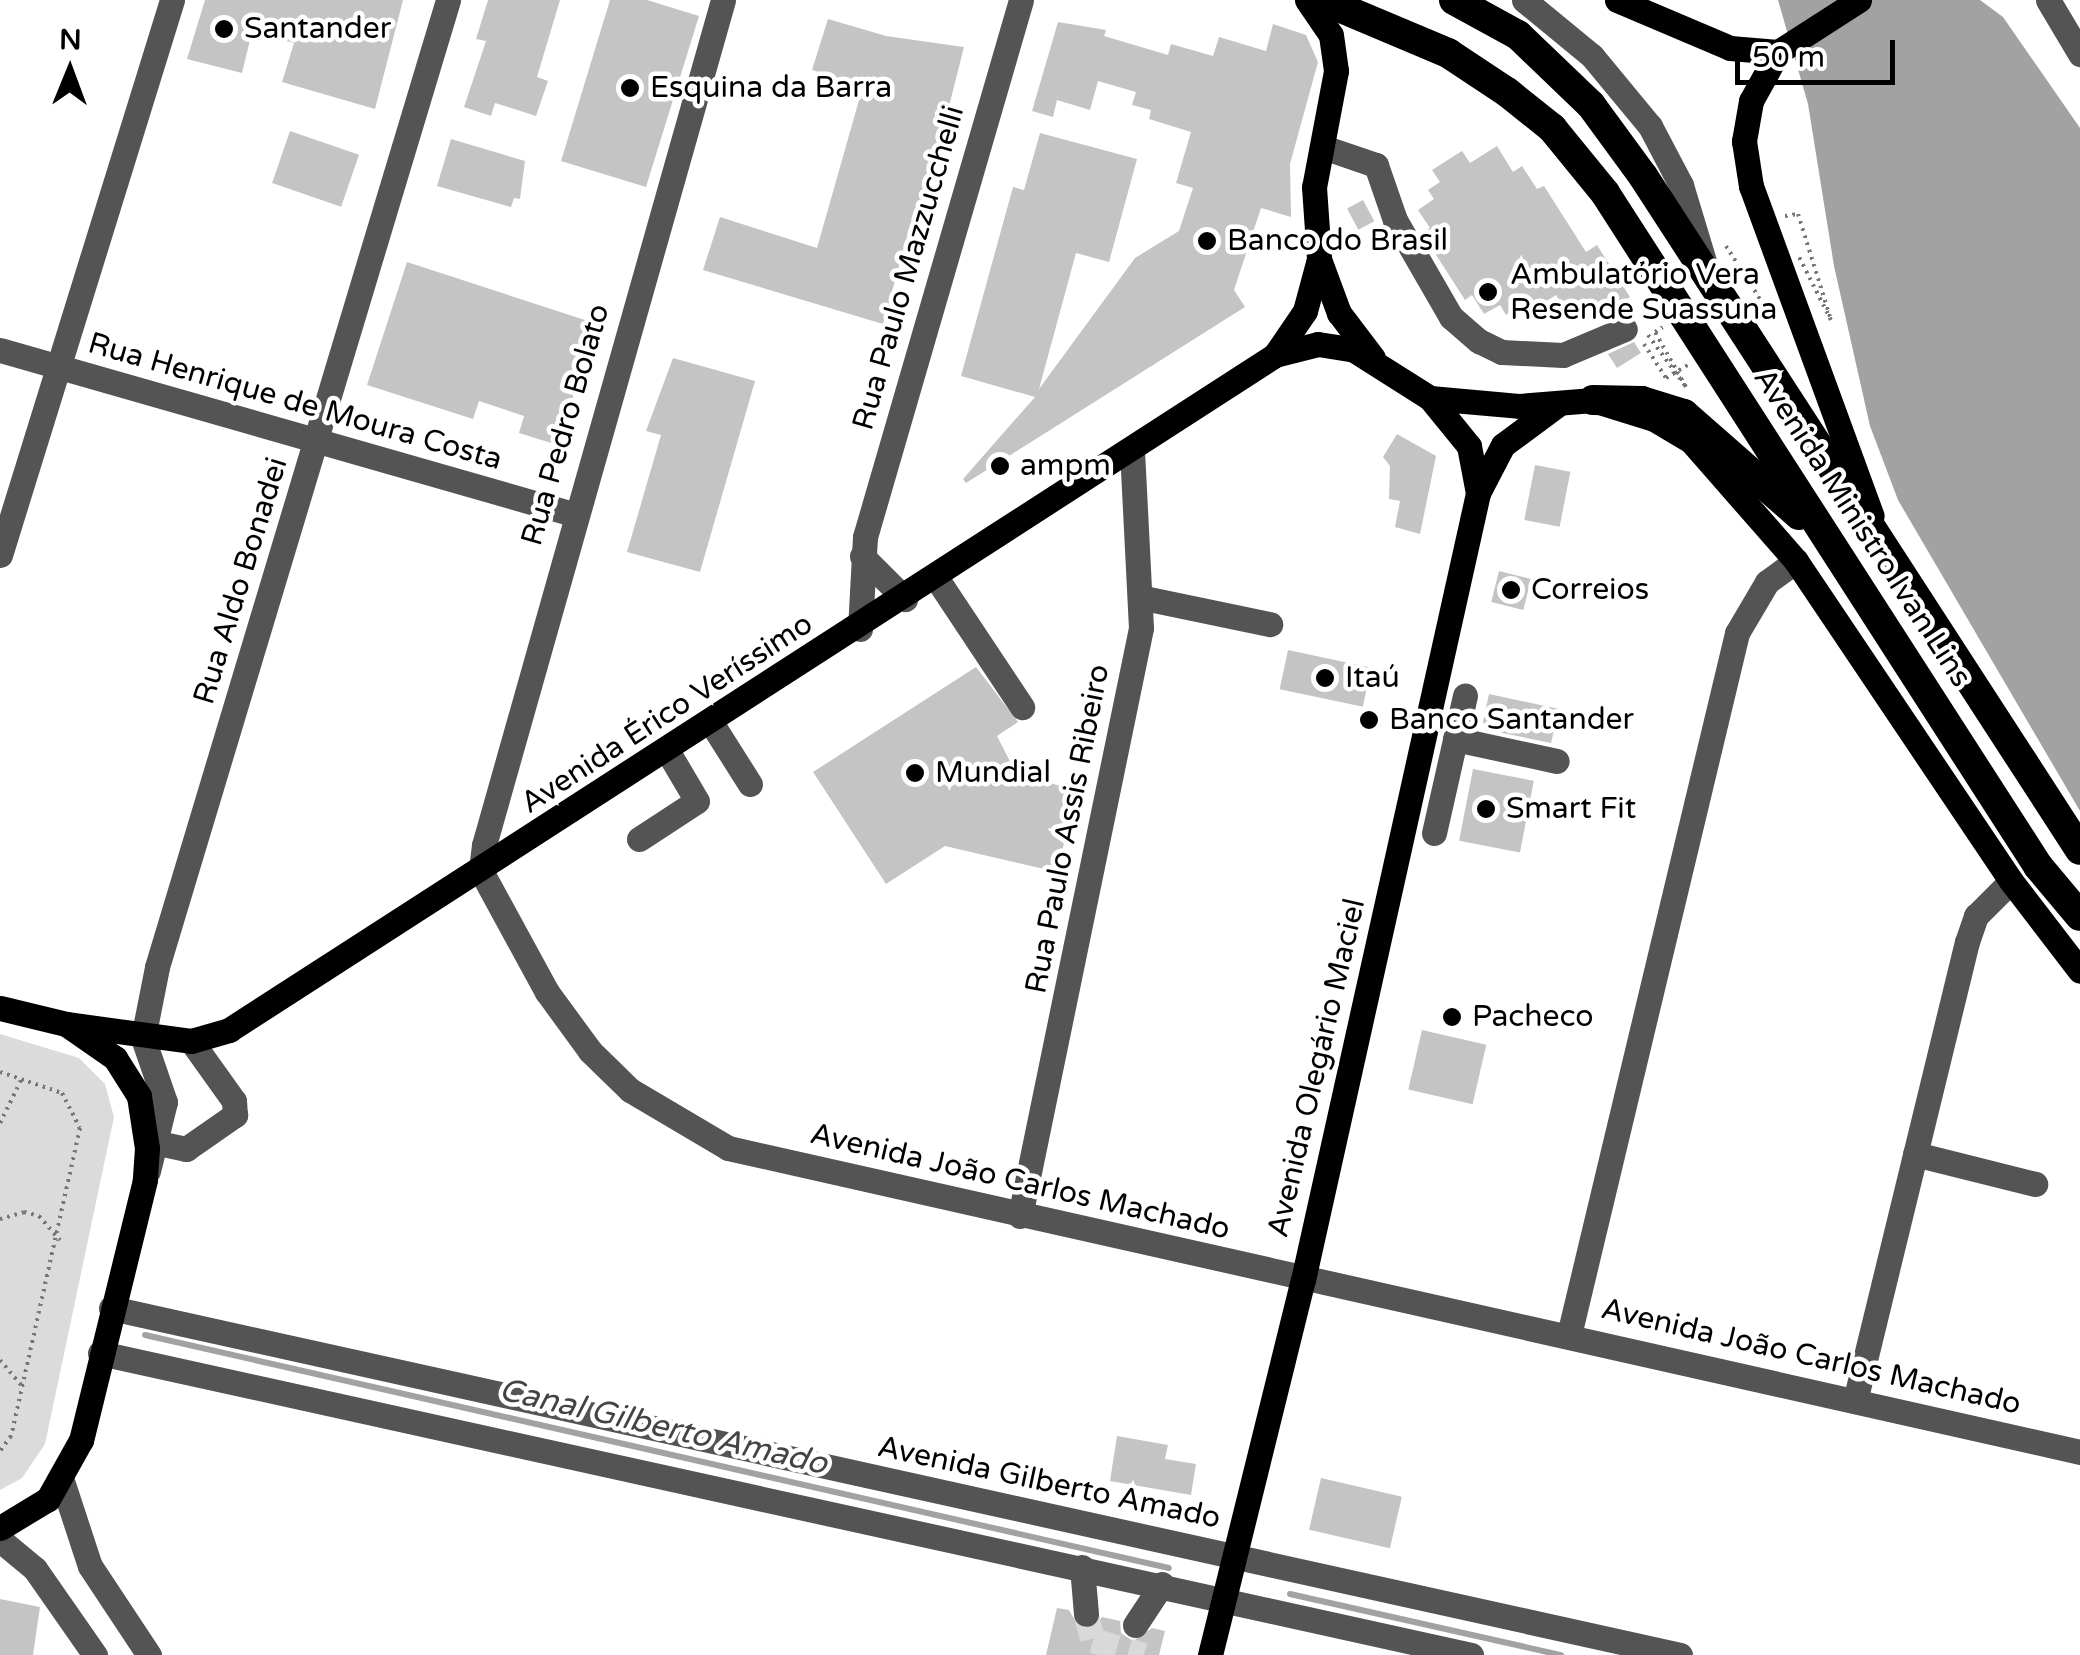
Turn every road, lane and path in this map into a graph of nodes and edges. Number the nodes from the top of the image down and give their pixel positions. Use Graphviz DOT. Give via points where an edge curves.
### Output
graph roads {
  1 [pos="172,0"];
  2 [pos="448,0"];
  3 [pos="723,0"];
  4 [pos="1021,0"];
  5 [pos="1307,0"];
  6 [pos="1322,0"];
  7 [pos="1454,0"];
  8 [pos="1486,0"];
  9 [pos="1524,0"];
  10 [pos="1617,0"];
  11 [pos="1859,0"];
  12 [pos="2048,0"];
  13 [pos="1518,35"];
  14 [pos="1784,48"];
  15 [pos="2080,54"];
  16 [pos="1323,147"];
  17 [pos="1802,226"];
  18 [pos="1726,246"];
  19 [pos="1813,256"];
  20 [pos="1319,259"];
  21 [pos="1748,279"];
  22 [pos="1710,285"];
  23 [pos="1625,329"];
  24 [pos="0,350"];
  25 [pos="1275,355"];
  26 [pos="1376,362"];
  27 [pos="54,367"];
  28 [pos="1430,398"];
  29 [pos="1593,400"];
  30 [pos="1557,405"];
  31 [pos="318,443"];
  32 [pos="1132,450"];
  33 [pos="1478,493"];
  34 [pos="573,514"];
  35 [pos="1826,540"];
  36 [pos="0,555"];
  37 [pos="862,556"];
  38 [pos="1887,558"];
  39 [pos="1796,561"];
  40 [pos="937,579"];
  41 [pos="1144,598"];
  42 [pos="905,599"];
  43 [pos="1270,624"];
  44 [pos="860,629"];
  45 [pos="1465,695"];
  46 [pos="1022,707"];
  47 [pos="712,724"];
  48 [pos="1455,738"];
  49 [pos="668,752"];
  50 [pos="1557,762"];
  51 [pos="1415,780"];
  52 [pos="750,784"];
  53 [pos="1444,787"];
  54 [pos="1434,833"];
  55 [pos="639,839"];
  56 [pos="2080,850"];
  57 [pos="2038,866"];
  58 [pos="482,871"];
  59 [pos="2012,881"];
  60 [pos="2080,916"];
  61 [pos="2080,937"];
  62 [pos="2080,971"];
  63 [pos="0,1008"];
  64 [pos="66,1024"];
  65 [pos="144,1038"];
  66 [pos="191,1041"];
  67 [pos="0,1072"];
  68 [pos="22,1077"];
  69 [pos="0,1123"];
  70 [pos="158,1143"];
  71 [pos="1914,1154"];
  72 [pos="145,1180"];
  73 [pos="2035,1184"];
  74 [pos="1020,1216"];
  75 [pos="0,1219"];
  76 [pos="60,1240"];
  77 [pos="1303,1280"];
  78 [pos="111,1308"];
  79 [pos="1570,1335"];
  80 [pos="100,1352"];
  81 [pos="0,1360"];
  82 [pos="23,1387"];
  83 [pos="1855,1402"];
  84 [pos="0,1451"];
  85 [pos="2080,1452"];
  86 [pos="62,1481"];
  87 [pos="0,1528"];
  88 [pos="0,1540"];
  89 [pos="1232,1556"];
  90 [pos="1082,1566"];
  91 [pos="1162,1584"];
  92 [pos="1223,1599"];
  93 [pos="1086,1614"];
  94 [pos="1134,1624"];
  95 [pos="95,1655"];
  96 [pos="149,1655"];
  97 [pos="1210,1655"];
  98 [pos="1471,1655"];
  99 [pos="1680,1655"];
  1 -- 27 [label="street"];
  2 -- 31 [label="street, Rua Aldo Bonadei"];
  3 -- 34 [label="street, Rua Pedro Bolato"];
  4 -- 37 [label="street, Rua Paulo Mazzucchelli"];
  5 -- 16 [label="main road" via="1324,19 1335,58"];
  6 -- 35 [label="highway, Avenida Ministro Ivan Lins" via="1448,53 1552,128 1605,193"];
  7 -- 13 [label="highway"];
  8 -- 13 [label="highway"];
  9 -- 22 [label="street" via="1592,56 1650,126 1680,185"];
  10 -- 14 [label="main road" via="1730,48"];
  11 -- 14 [label="main road"];
  12 -- 15 [label="street"];
  13 -- 22 [label="highway, Avenida Ministro Ivan Lins" via="1590,106"];
  14 -- 38 [label="main road" via="1746,121 1750,186"];
  16 -- 20 [label="main road" via="1313,215"];
  16 -- 23 [label="street" via="1376,165 1395,220 1451,317 1479,341 1502,352 1563,355"];
  17 -- 19 [label="path"];
  18 -- 21 [label="path"];
  20 -- 25 [label="main road" via="1305,311"];
  20 -- 26 [label="main road" via="1339,312"];
  22 -- 38 [label="highway, Avenida Ministro Ivan Lins"];
  24 -- 27 [label="street, Rua Henrique de Moura Costa"];
  25 -- 26 [label="main road" via="1318,344"];
  25 -- 32 [label="main road, Avenida Érico Veríssimo"];
  26 -- 28 [label="main road"];
  27 -- 31 [label="street, Rua Henrique de Moura Costa"];
  27 -- 36 [label="street"];
  28 -- 30 [label="main road"];
  28 -- 33 [label="main road, Avenida Olegário Maciel" via="1469,446"];
  29 -- 30 [label="main road"];
  29 -- 35 [label="highway" via="1642,401 1684,414"];
  29 -- 39 [label="main road" via="1676,429 1718,466"];
  30 -- 33 [label="main road, Avenida Olegário Maciel" via="1504,445"];
  31 -- 34 [label="street, Rua Henrique de Moura Costa"];
  31 -- 65 [label="street, Rua Aldo Bonadei" via="156,967"];
  32 -- 40 [label="main road, Avenida Érico Veríssimo"];
  32 -- 41 [label="street, Rua Paulo Assis Ribeiro"];
  33 -- 51 [label="main road, Avenida Olegário Maciel"];
  34 -- 58 [label="street, Rua Pedro Bolato"];
  35 -- 57 [label="highway, Avenida Ministro Ivan Lins"];
  37 -- 42 [label="street"];
  37 -- 44 [label="street, Rua Paulo Mazzucchelli"];
  38 -- 56 [label="highway, Avenida Ministro Ivan Lins"];
  39 -- 59 [label="main road"];
  39 -- 79 [label="street" via="1767,582 1738,632"];
  40 -- 42 [label="main road, Avenida Érico Veríssimo"];
  40 -- 46 [label="street"];
  41 -- 43 [label="street"];
  41 -- 74 [label="street, Rua Paulo Assis Ribeiro" via="1085,919"];
  42 -- 44 [label="main road, Avenida Érico Veríssimo"];
  44 -- 47 [label="main road, Avenida Érico Veríssimo"];
  45 -- 48 [label="street"];
  47 -- 49 [label="main road, Avenida Érico Veríssimo"];
  47 -- 52 [label="street"];
  48 -- 50 [label="street"];
  48 -- 53 [label="street"];
  49 -- 55 [label="street" via="697,801"];
  49 -- 58 [label="main road, Avenida Érico Veríssimo"];
  51 -- 53 [label="street"];
  51 -- 77 [label="main road, Avenida Olegário Maciel"];
  53 -- 54 [label="street"];
  57 -- 60 [label="highway, Avenida Ministro Ivan Lins"];
  57 -- 61 [label="highway"];
  58 -- 66 [label="main road, Avenida Érico Veríssimo" via="229,1030"];
  58 -- 74 [label="street, Avenida João Carlos Machado" via="547,992 590,1051 674,1122 728,1148"];
  59 -- 62 [label="main road"];
  59 -- 71 [label="street" via="1976,916"];
  63 -- 64 [label="main road, Avenida Érico Veríssimo"];
  64 -- 65 [label="main road, Avenida Érico Veríssimo"];
  64 -- 72 [label="main road" via="129,1075 145,1120"];
  65 -- 66 [label="main road, Avenida Érico Veríssimo"];
  65 -- 70 [label="street, Rua Aldo Bonadei" via="165,1102"];
  66 -- 70 [label="street" via="234,1101 235,1115 186,1150"];
  67 -- 68 [label="path"];
  68 -- 69 [label="path"];
  68 -- 76 [label="path" via="62,1093 80,1128"];
  70 -- 72 [label="street, Rua Aldo Bonadei"];
  71 -- 73 [label="street"];
  71 -- 83 [label="street"];
  72 -- 78 [label="main road"];
  74 -- 77 [label="street, Avenida João Carlos Machado"];
  75 -- 76 [label="path" via="24,1212 39,1216"];
  76 -- 82 [label="path"];
  77 -- 79 [label="street, Avenida João Carlos Machado"];
  77 -- 89 [label="main road, Avenida Olegário Maciel"];
  78 -- 80 [label="main road"];
  78 -- 89 [label="street, Avenida Gilberto Amado"];
  79 -- 83 [label="street, Avenida João Carlos Machado"];
  80 -- 86 [label="main road" via="81,1440"];
  80 -- 90 [label="street"];
  81 -- 82 [label="path"];
  82 -- 84 [label="path" via="12,1436"];
  83 -- 85 [label="street, Avenida João Carlos Machado"];
  86 -- 87 [label="main road" via="27,1516"];
  86 -- 96 [label="street" via="90,1566"];
  88 -- 95 [label="street" via="35,1569"];
  89 -- 92 [label="main road, Avenida Olegário Maciel"];
  89 -- 99 [label="street, Avenida Gilberto Amado"];
  90 -- 91 [label="street"];
  90 -- 93 [label="street"];
  91 -- 92 [label="street"];
  91 -- 94 [label="street"];
  92 -- 97 [label="main road, Avenida Olegário Maciel"];
  92 -- 98 [label="street"];
}
